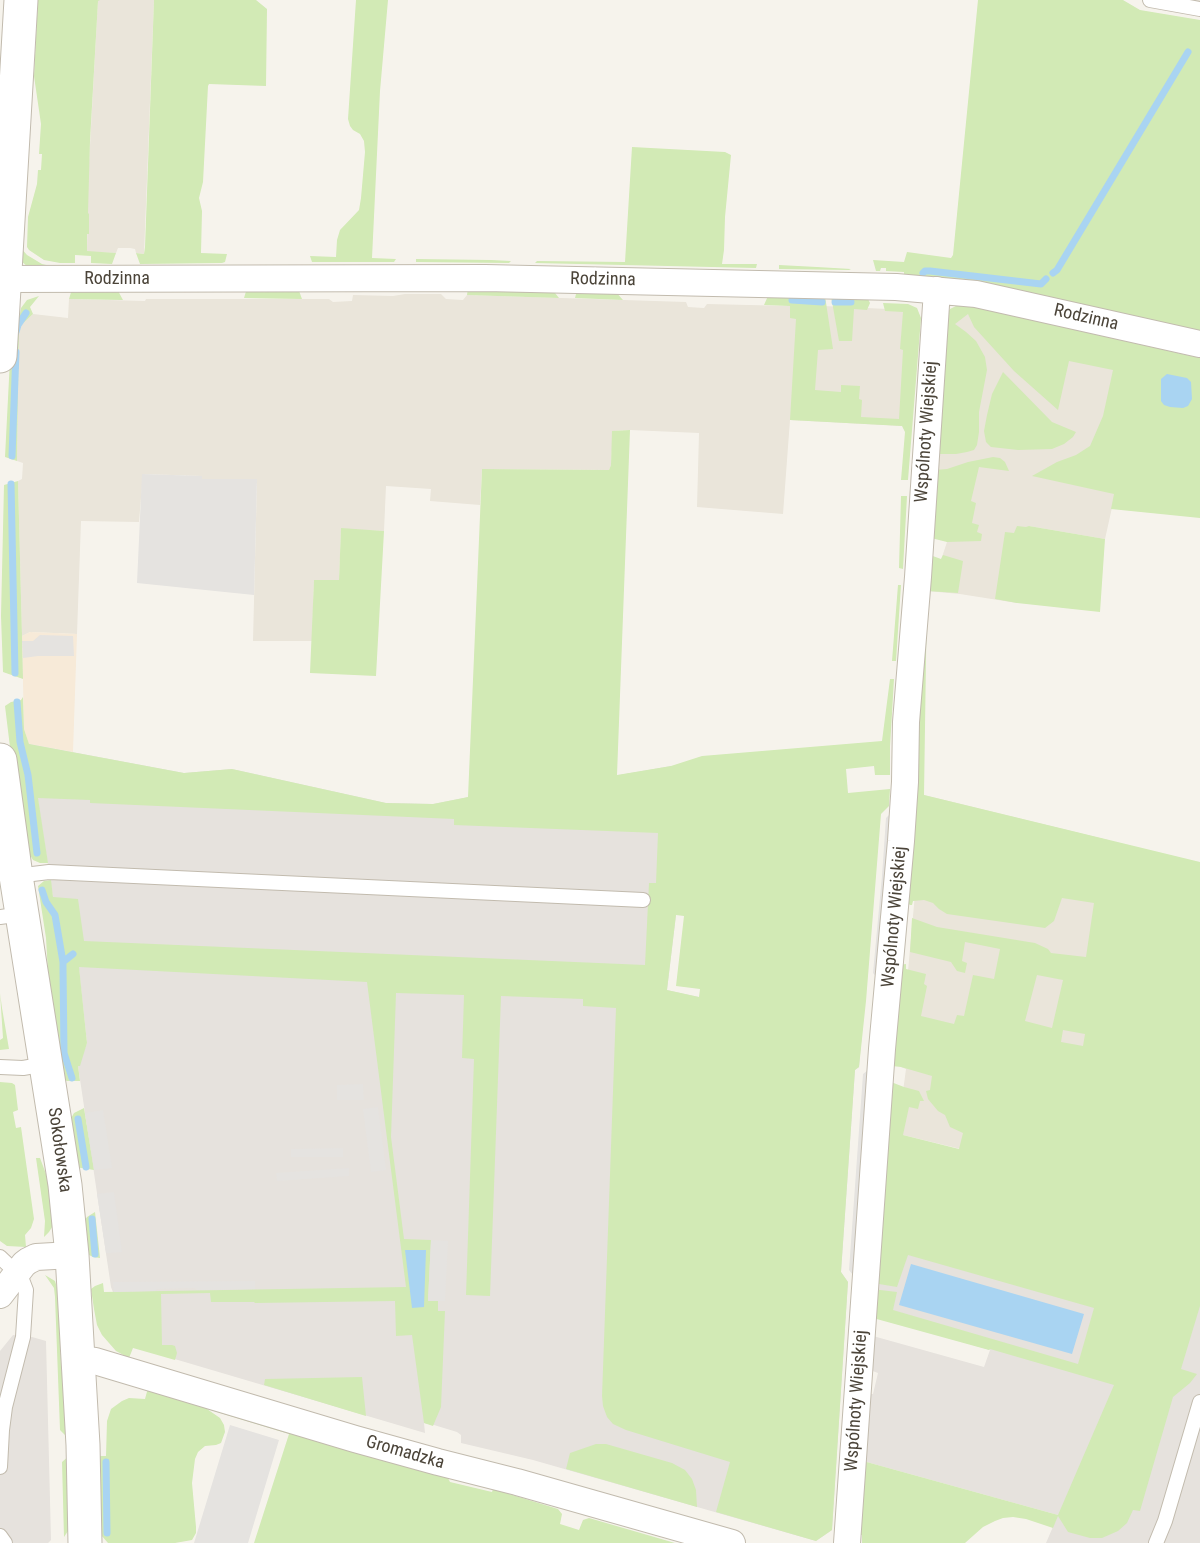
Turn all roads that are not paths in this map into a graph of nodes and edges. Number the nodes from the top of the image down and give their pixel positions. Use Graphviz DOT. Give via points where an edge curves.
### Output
graph roads {
  1 [pos="21,0"];
  2 [pos="1150,0"];
  3 [pos="1200,9"];
  4 [pos="2,279"];
  5 [pos="938,290"];
  6 [pos="1200,344"];
  7 [pos="0,356"];
  8 [pos="0,766"];
  9 [pos="16,876"];
  10 [pos="643,900"];
  11 [pos="11,916"];
  12 [pos="46,1065"];
  13 [pos="0,1067"];
  14 [pos="72,1255"];
  15 [pos="8,1264"];
  16 [pos="0,1295"];
  17 [pos="78,1359"];
  18 [pos="1200,1402"];
  19 [pos="0,1467"];
  20 [pos="0,1536"];
  21 [pos="5,1543"];
  22 [pos="85,1543"];
  23 [pos="732,1543"];
  24 [pos="847,1543"];
  25 [pos="1156,1543"];
  1 -- 4 [label="street"];
  2 -- 3 [label="lane"];
  4 -- 5 [label="street, Rodzinna" via="485,278"];
  4 -- 7 [label="street"];
  5 -- 6 [label="street, Rodzinna" via="998,298"];
  5 -- 24 [label="street, Wspólnoty Wiejskiej" via="906,722 901,842 882,1049"];
  8 -- 9 [label="street, Sokołowska"];
  9 -- 10 [label="lane" via="49,872"];
  9 -- 11 [label="street, Sokołowska"];
  11 -- 12 [label="street, Sokołowska"];
  12 -- 13 [label="lane"];
  12 -- 14 [label="street, Sokołowska"];
  14 -- 15 [label="street"];
  14 -- 17 [label="street, Sokołowska"];
  15 -- 16 [label="street"];
  15 -- 19 [label="lane" via="21,1277 26,1290 23,1337 5,1407"];
  17 -- 22 [label="street, Sokołowska"];
  17 -- 23 [label="street, Gromadzka" via="94,1360 355,1439"];
  18 -- 25 [label="lane"];
  20 -- 21 [label="lane"];
}
